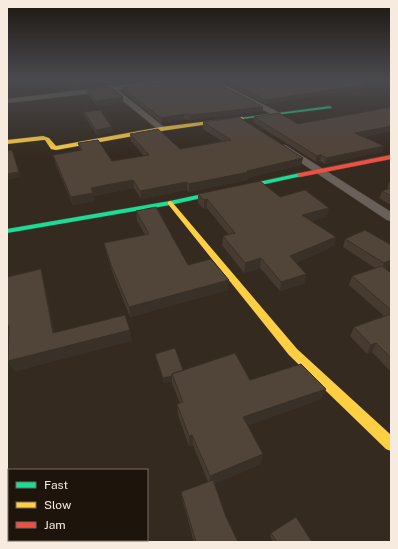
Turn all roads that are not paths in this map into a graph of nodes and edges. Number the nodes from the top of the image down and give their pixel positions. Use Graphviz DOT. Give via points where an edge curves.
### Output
graph roads {
  1 [pos="132,105"];
  2 [pos="260,105"];
  3 [pos="330,106"];
  4 [pos="276,113"];
  5 [pos="240,119"];
  6 [pos="161,128"];
  7 [pos="254,128"];
  8 [pos="274,141"];
  9 [pos="7,142"];
  10 [pos="391,158"];
  11 [pos="320,170"];
  12 [pos="170,203"];
  13 [pos="391,217"];
  14 [pos="7,232"];
  15 [pos="391,444"];
  1 -- 6 [label="street"];
  2 -- 4 [label="street"];
  3 -- 4 [label="street"];
  4 -- 5 [label="street"];
  5 -- 6 [label="street"];
  5 -- 7 [label="street"];
  6 -- 9 [label="street" via="56,148 44,138"];
  8 -- 11 [label="street"];
  10 -- 11 [label="street"];
  11 -- 12 [label="street"];
  11 -- 13 [label="street"];
  12 -- 14 [label="street"];
  12 -- 15 [label="street" via="293,352"];
}
